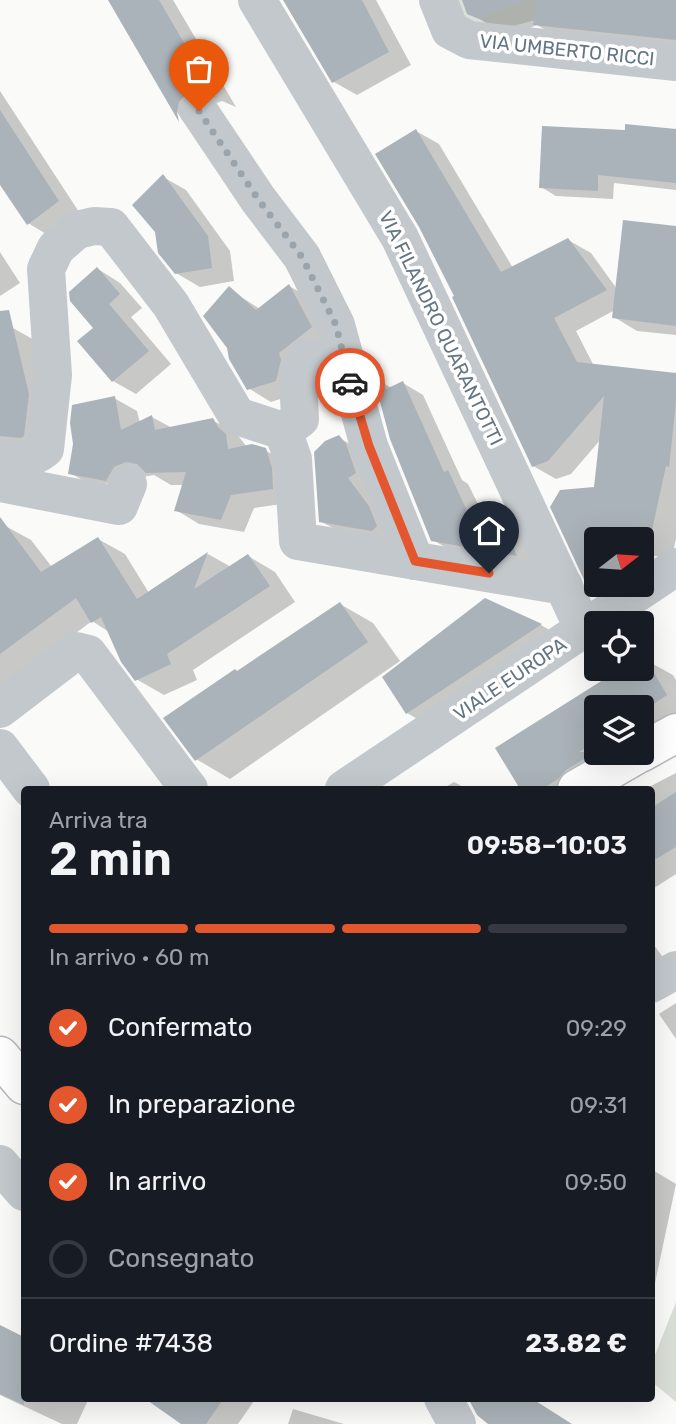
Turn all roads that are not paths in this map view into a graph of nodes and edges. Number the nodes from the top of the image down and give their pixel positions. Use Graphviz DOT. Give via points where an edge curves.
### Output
graph roads {
  1 [pos="257,0"];
  2 [pos="439,0"];
  3 [pos="676,62"];
  4 [pos="199,111"];
  5 [pos="307,357"];
  6 [pos="283,431"];
  7 [pos="0,457"];
  8 [pos="0,483"];
  9 [pos="128,484"];
  10 [pos="415,561"];
  11 [pos="676,567"];
  12 [pos="564,586"];
  13 [pos="612,611"];
  14 [pos="584,630"];
  15 [pos="0,709"];
  16 [pos="676,733"];
  17 [pos="654,745"];
  18 [pos="0,748"];
  19 [pos="619,765"];
  20 [pos="29,786"];
  21 [pos="187,786"];
  22 [pos="349,786"];
  23 [pos="582,786"];
  24 [pos="676,970"];
  25 [pos="655,982"];
  26 [pos="0,1056"];
  27 [pos="21,1081"];
  28 [pos="0,1164"];
  29 [pos="21,1188"];
  30 [pos="445,1402"];
  31 [pos="457,1424"];
  1 -- 12 [label="street, VIA FILANDRO QUARANTOTTI" via="400,238"];
  2 -- 3 [label="street, VIA UMBERTO RICCI" via="450,30 469,40"];
  4 -- 10 [label="street" via="302,257 336,325 369,446"];
  5 -- 6 [label="street" via="298,375 300,419"];
  6 -- 7 [label="street" via="237,416 172,305 111,227 94,226 77,230 56,248 46,269 53,375 45,449 32,459"];
  6 -- 10 [label="street" via="293,459 298,541"];
  8 -- 9 [label="street" via="119,506"];
  10 -- 12 [label="street"];
  11 -- 13 [label="street, VIALE EUROPA"];
  12 -- 14 [label="street, VIA FILANDRO QUARANTOTTI"];
  14 -- 22 [label="street, VIALE EUROPA"];
  15 -- 21 [label="street" via="76,651 88,654"];
  16 -- 17 [label="main road"];
  18 -- 20 [label="street"];
  19 -- 23 [label="main road"];
  24 -- 25 [label="street"];
  26 -- 27 [label="main road"];
  28 -- 29 [label="street"];
  30 -- 31 [label="street"];
}
